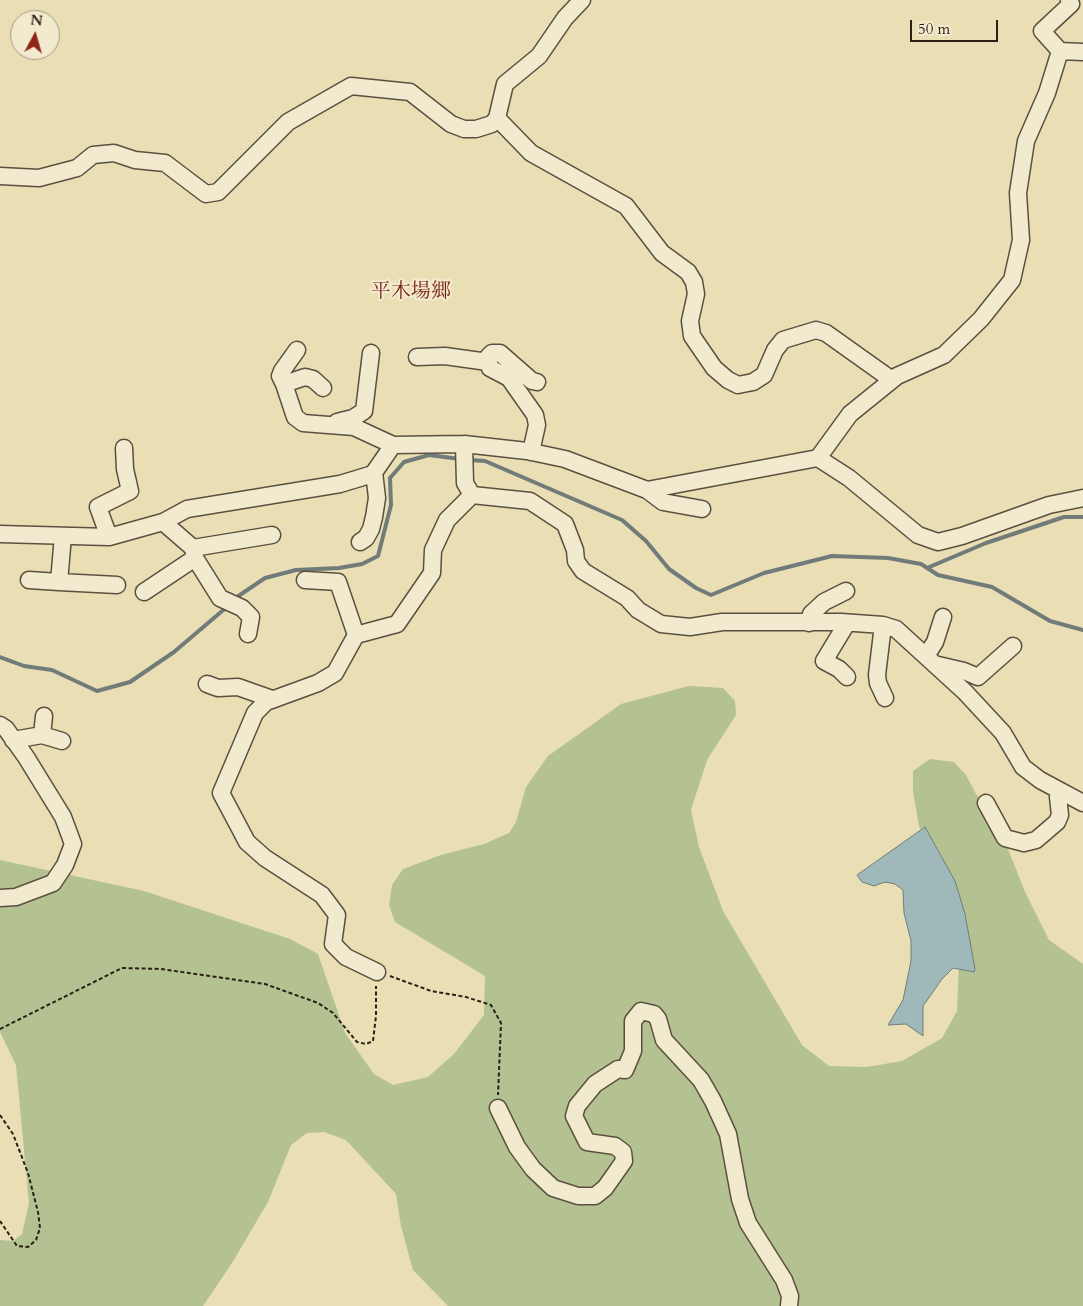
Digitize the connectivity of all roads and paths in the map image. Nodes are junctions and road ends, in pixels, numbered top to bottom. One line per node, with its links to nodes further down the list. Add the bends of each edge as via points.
1 (582, 0): 5 (street, via 565,18 539,56 505,84)
2 (1069, 0): 3 (street, via 1071,4 1042,31)
3 (1060, 50): 4 (street); 11 (street, via 1047,93 1026,142 1018,193 1021,240 1012,280 981,319 944,355)
4 (1083, 52)
5 (496, 118): 6 (street, via 492,124 464,130 451,124 410,92 351,86 288,122 218,192 206,194 165,163 135,160 114,153 93,156 77,168 39,178); 11 (street, via 531,154 626,206 662,253 688,272 696,294 690,321 692,336 714,368 728,380 738,385 753,382 764,375 783,340 816,330)
6 (0, 176)
7 (297, 350): 13 (street, via 280,376)
8 (371, 353): 15 (street, via 364,411)
9 (417, 357): 10 (street, via 445,356)
10 (488, 362): 12 (street, via 492,353 500,353); 18 (street, via 490,368 509,378 535,416 537,425)
11 (892, 380): 20 (street, via 850,414)
12 (537, 382)
13 (284, 384): 14 (street, via 305,377); 15 (street, via 294,416 303,423)
14 (323, 388)
15 (331, 426): 16 (street, via 354,427)
16 (393, 445): 19 (street); 21 (street)
17 (124, 448): 30 (street, via 130,491 98,507)
18 (531, 452): 19 (street); 22 (street, via 565,460)
19 (463, 454): 23 (street, via 465,484)
20 (818, 458): 22 (street); 24 (street, via 849,478 918,535 938,542 1049,505)
21 (374, 472): 26 (street, via 340,484 187,509); 31 (street, via 377,498 373,523 366,538)
22 (647, 490): 25 (street, via 663,502)
23 (472, 495): 40 (street, via 530,501 565,524 576,561 583,571 660,624 690,627 722,622); 44 (street, via 447,520 433,550 432,573 397,624)
24 (1083, 498)
25 (702, 509)
26 (163, 522): 30 (street); 32 (street)
27 (0, 534): 29 (street)
28 (272, 535): 32 (street)
29 (63, 536): 30 (street); 35 (street)
30 (109, 536)
31 (360, 542)
32 (194, 553): 38 (street); 43 (street, via 220,598 251,618)
33 (30, 580): 35 (street)
34 (305, 580): 44 (street, via 338,582)
35 (59, 582): 36 (street)
36 (117, 585)
37 (846, 591): 40 (street, via 824,602 811,614)
38 (144, 592)
39 (943, 617): 46 (street)
40 (810, 623): 41 (street)
41 (847, 623): 42 (street); 47 (street, via 824,661)
42 (883, 625): 46 (street, via 896,629); 49 (street, via 877,675)
43 (248, 634)
44 (356, 635): 50 (street, via 335,674)
45 (1013, 646): 46 (street, via 978,677)
46 (929, 660): 56 (street, via 965,692 1003,733 1023,767)
47 (847, 676)
48 (207, 684): 50 (street, via 218,688 238,687)
49 (885, 698)
50 (272, 699): 60 (street, via 255,713 222,793 247,842 265,858 322,895 337,915 333,944 346,957)
51 (44, 716): 53 (street)
52 (0, 725): 54 (street)
53 (42, 736): 54 (street); 55 (street)
54 (13, 740): 59 (street, via 63,817 73,844 66,865 53,883 16,897)
55 (62, 741)
56 (1064, 793): 57 (street, via 1058,797 1060,815 1057,822 1036,840 1024,843 1005,838); 58 (street)
57 (986, 802)
58 (1083, 803)
59 (0, 898)
60 (377, 972): 61 (path, via 373,1041 366,1044 357,1042 333,1013 318,1003 265,984 160,969 122,968); 62 (path, via 431,991 491,1005 501,1023)
61 (0, 1030)
62 (498, 1108): 65 (street, via 517,1147 553,1188 578,1196 595,1196 605,1188 624,1161 623,1152 615,1146 586,1142 574,1116 577,1106 595,1084 618,1069 625,1070 633,1051 633,1021 641,1012 654,1014 664,1040 701,1080 713,1101 728,1134 740,1199 748,1223 784,1280 790,1296)
63 (0, 1115): 64 (path, via 13,1134 28,1173 40,1228 36,1240 28,1247 17,1246)
64 (0, 1221)
65 (789, 1306)

